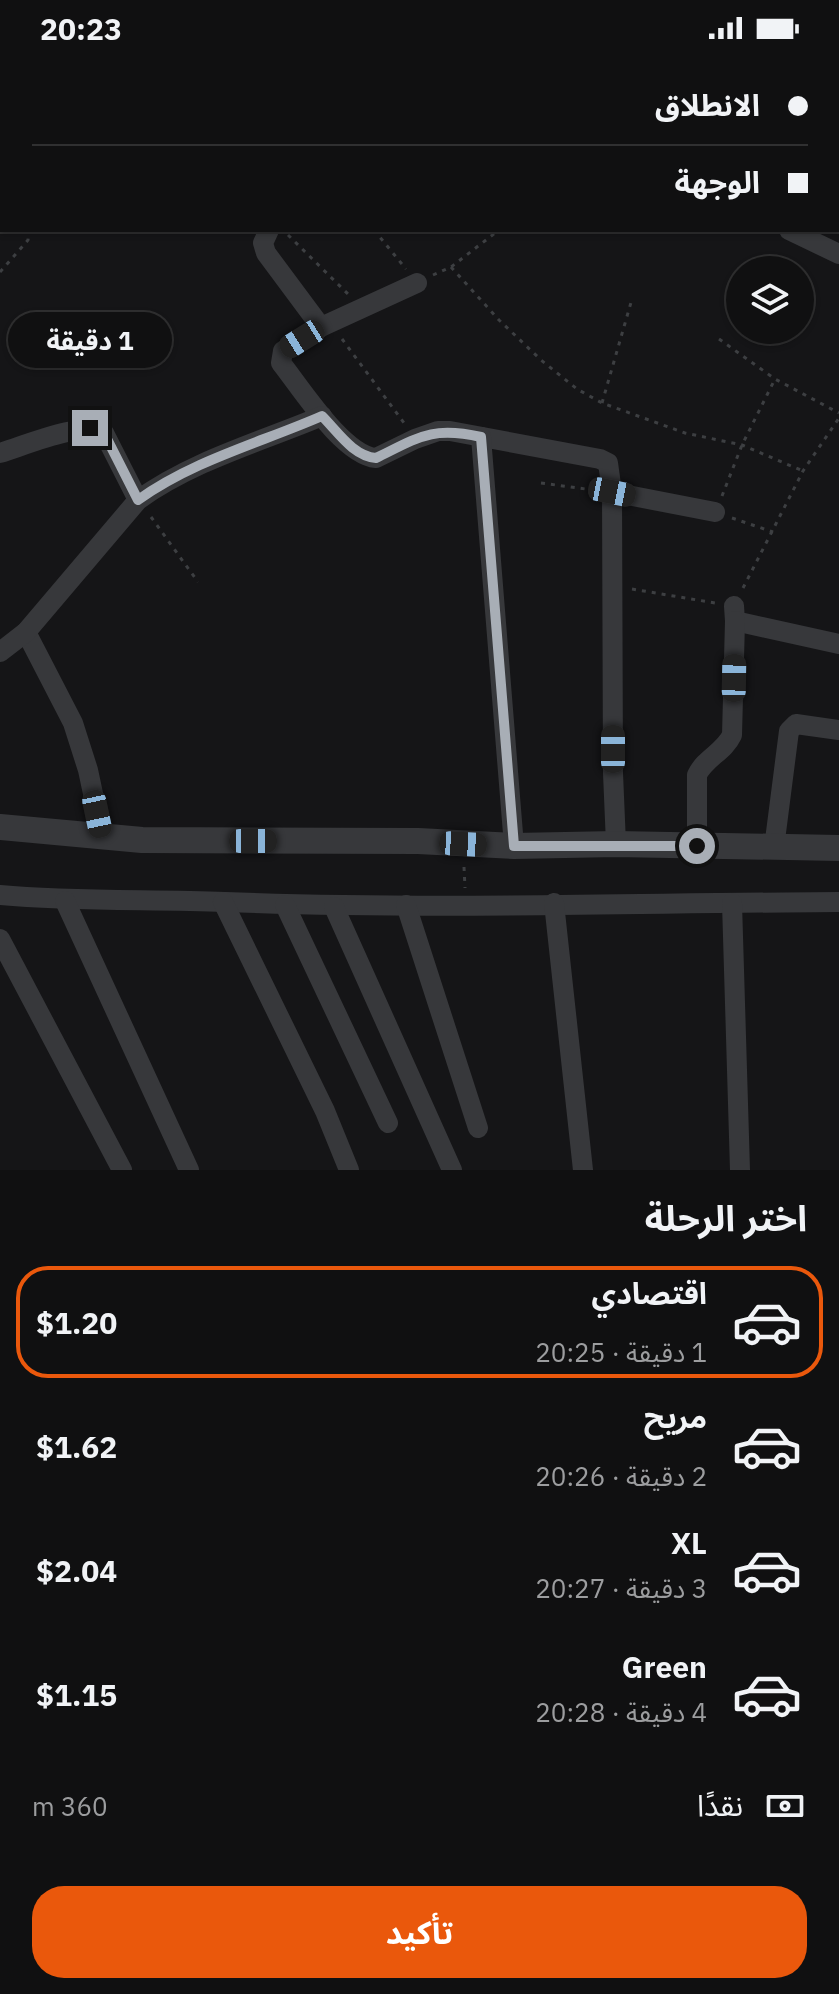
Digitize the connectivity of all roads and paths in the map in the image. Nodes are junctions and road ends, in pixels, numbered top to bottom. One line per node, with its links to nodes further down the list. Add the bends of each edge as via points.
1 (29, 232): 8 (path, via 28,240)
2 (268, 232): 12 (street, via 266,253)
3 (284, 232): 11 (path)
4 (376, 232): 9 (path)
5 (496, 232): 15 (path, via 451,267 541,360)
6 (793, 232): 7 (street)
7 (839, 254)
8 (0, 272)
9 (417, 283): 11 (street)
10 (632, 299): 15 (path)
11 (363, 308): 12 (street)
12 (326, 325): 16 (street, via 283,351 280,359); 19 (path)
13 (719, 339): 14 (path)
14 (775, 379): 17 (path); 20 (path)
15 (602, 403): 20 (path, via 685,433)
16 (322, 416): 19 (street, via 368,457); 25 (street, via 215,457)
17 (839, 416): 22 (path)
18 (481, 437): 19 (street, via 438,431); 24 (street, via 605,460); 39 (street)
19 (415, 439)
20 (742, 445): 22 (path); 26 (path)
21 (0, 453): 25 (street, via 80,429 97,429 104,433)
22 (803, 471): 27 (path)
23 (541, 483): 24 (path)
24 (612, 492): 26 (street); 29 (street)
25 (138, 500): 28 (path); 31 (street)
26 (715, 512): 27 (path)
27 (773, 532): 30 (path)
28 (198, 582)
29 (612, 585): 30 (path); 38 (street)
30 (734, 614): 32 (street); 40 (street, via 732,735 697,775)
31 (26, 632): 33 (street); 36 (street, via 73,723)
32 (839, 644)
33 (0, 652)
34 (839, 730): 41 (street, via 796,724 789,731)
35 (0, 827): 36 (street)
36 (102, 836): 37 (street)
37 (463, 844): 39 (street); 49 (path)
38 (616, 844): 39 (street); 40 (street)
39 (514, 846)
40 (697, 846): 41 (street)
41 (774, 848): 42 (street)
42 (839, 848)
43 (0, 895): 44 (street)
44 (65, 901): 45 (street); 57 (street)
45 (223, 902): 50 (street); 58 (street)
46 (839, 902): 48 (street)
47 (554, 903): 48 (street); 49 (street); 60 (street)
48 (732, 903): 61 (street)
49 (465, 904): 51 (street)
50 (285, 905): 52 (street); 54 (street)
51 (406, 905): 52 (street); 55 (street)
52 (334, 907): 59 (street)
53 (0, 939): 56 (street)
54 (388, 1123)
55 (478, 1128)
56 (122, 1170)
57 (189, 1170)
58 (349, 1170)
59 (452, 1170)
60 (583, 1170)
61 (740, 1170)

